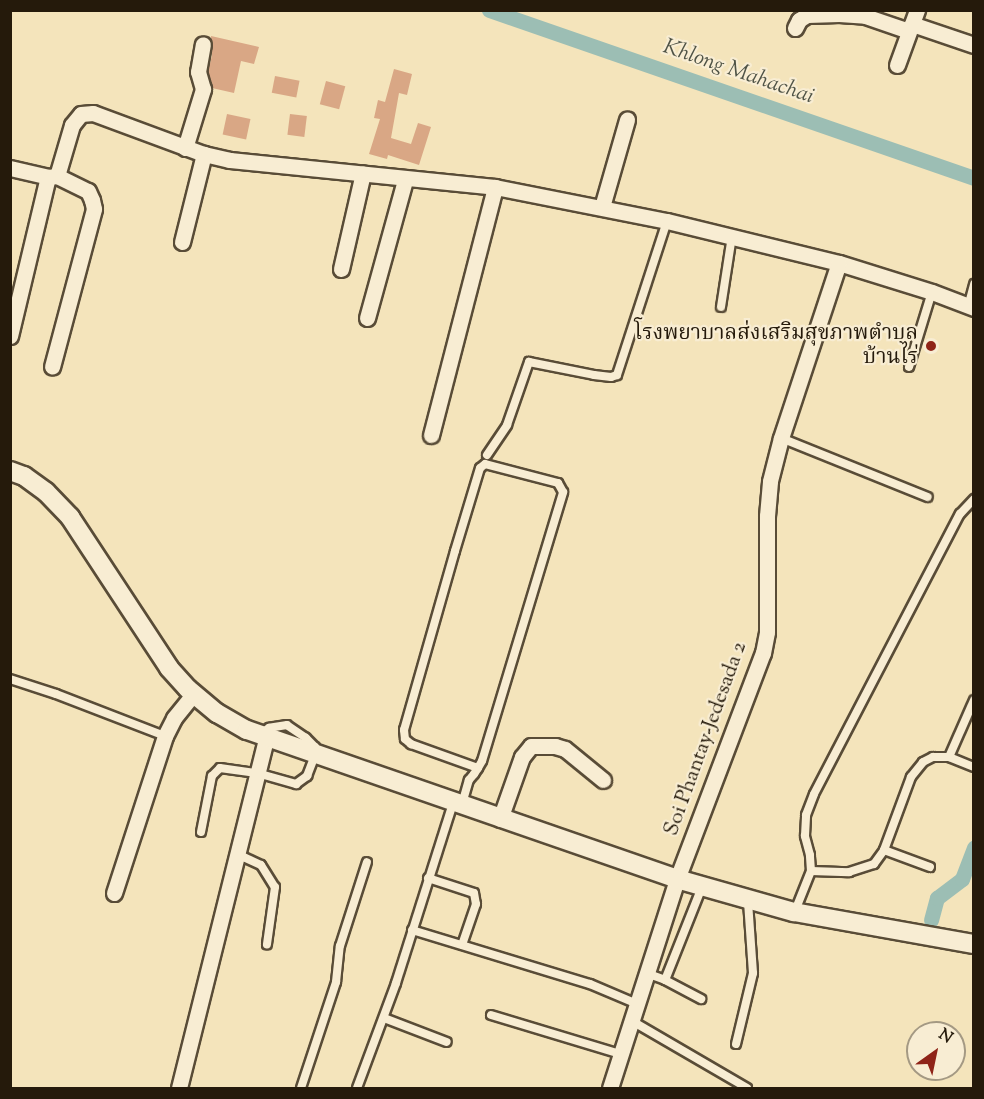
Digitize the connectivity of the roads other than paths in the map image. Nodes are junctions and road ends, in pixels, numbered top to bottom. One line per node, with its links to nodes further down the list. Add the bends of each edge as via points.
1 (912, 22): 2 (street, via 839,14 807,15); 4 (street); 5 (street)
2 (795, 28)
3 (203, 44): 7 (street, via 198,72 202,89)
4 (974, 45)
5 (897, 65)
6 (627, 120): 14 (street)
7 (185, 148): 8 (street); 11 (street, via 93,113 81,114 72,125)
8 (204, 154): 10 (street); 17 (street)
9 (10, 168): 11 (street)
10 (363, 173): 12 (street); 19 (street)
11 (53, 176): 25 (street); 26 (street, via 88,191 94,209)
12 (405, 180): 13 (street); 24 (street)
13 (495, 187): 14 (street); 28 (street)
14 (602, 207): 15 (street)
15 (667, 221): 16 (street); 30 (lane, via 617,375 594,375 529,362 507,425)
16 (732, 236): 18 (street); 22 (lane)
17 (182, 242)
18 (839, 263): 21 (street); 29 (street, Soi Phantay-Jedesada 2)
19 (341, 269)
20 (974, 284): 23 (lane)
21 (932, 292): 23 (street); 27 (lane)
22 (721, 307)
23 (971, 307)
24 (367, 318)
25 (10, 336)
26 (52, 367)
27 (909, 367)
28 (431, 435)
29 (781, 438): 32 (lane); 54 (street, Soi Phantay-Jedesada 2, via 768,498 767,632 763,653)
30 (487, 455)
31 (10, 471): 35 (street, via 46,492 70,517 169,668)
32 (928, 497)
33 (974, 499): 52 (lane, via 960,514 814,794 806,815 805,836)
34 (10, 679): 37 (lane)
35 (194, 693): 37 (street); 38 (street, via 217,713)
36 (974, 700): 40 (lane)
37 (165, 736): 56 (street)
38 (262, 737): 39 (street); 43 (street)
39 (315, 755): 43 (lane, via 307,776 297,784); 45 (street)
40 (949, 757): 41 (lane); 48 (lane, via 933,757 917,767)
41 (974, 766)
42 (478, 768): 42 (lane, via 563,492 558,483 485,464 480,468 404,730 405,739 411,744); 45 (lane)
43 (257, 773): 47 (lane, via 228,767 215,771); 49 (street)
44 (603, 780): 46 (street, via 565,749 531,746 522,757)
45 (457, 804): 46 (street); 53 (lane)
46 (500, 819): 54 (street)
47 (201, 832)
48 (884, 850): 51 (lane); 52 (lane, via 874,864 863,869)
49 (237, 854): 60 (lane, via 261,865 275,887); 73 (street)
50 (367, 862): 74 (lane, via 340,946 336,982)
51 (930, 867)
52 (811, 871): 58 (lane)
53 (428, 878): 59 (lane); 62 (lane, via 474,893 476,904)
54 (677, 879): 55 (street); 63 (street, Soi Phantay-Jedesada 2)
55 (702, 886): 57 (street); 64 (lane)
56 (114, 893)
57 (748, 900): 58 (street); 71 (lane, via 753,974)
58 (794, 912): 61 (street)
59 (411, 930): 62 (lane); 68 (lane)
60 (267, 944)
61 (974, 944)
62 (462, 945): 66 (lane, via 590,984)
63 (645, 973): 64 (lane); 66 (street, Soi Phantay-Jedesada 2)
64 (665, 980): 65 (lane)
65 (701, 999)
66 (635, 1003): 69 (street, Soi Phantay-Jedesada 2)
67 (491, 1015): 72 (lane)
68 (384, 1018): 70 (lane); 75 (lane)
69 (630, 1020): 72 (street, Soi Phantay-Jedesada 2); 77 (lane)
70 (447, 1042)
71 (736, 1044)
72 (620, 1054): 76 (street, Soi Phantay-Jedesada 2)
73 (179, 1089)
74 (301, 1089)
75 (357, 1089)
76 (610, 1089)
77 (747, 1089)

